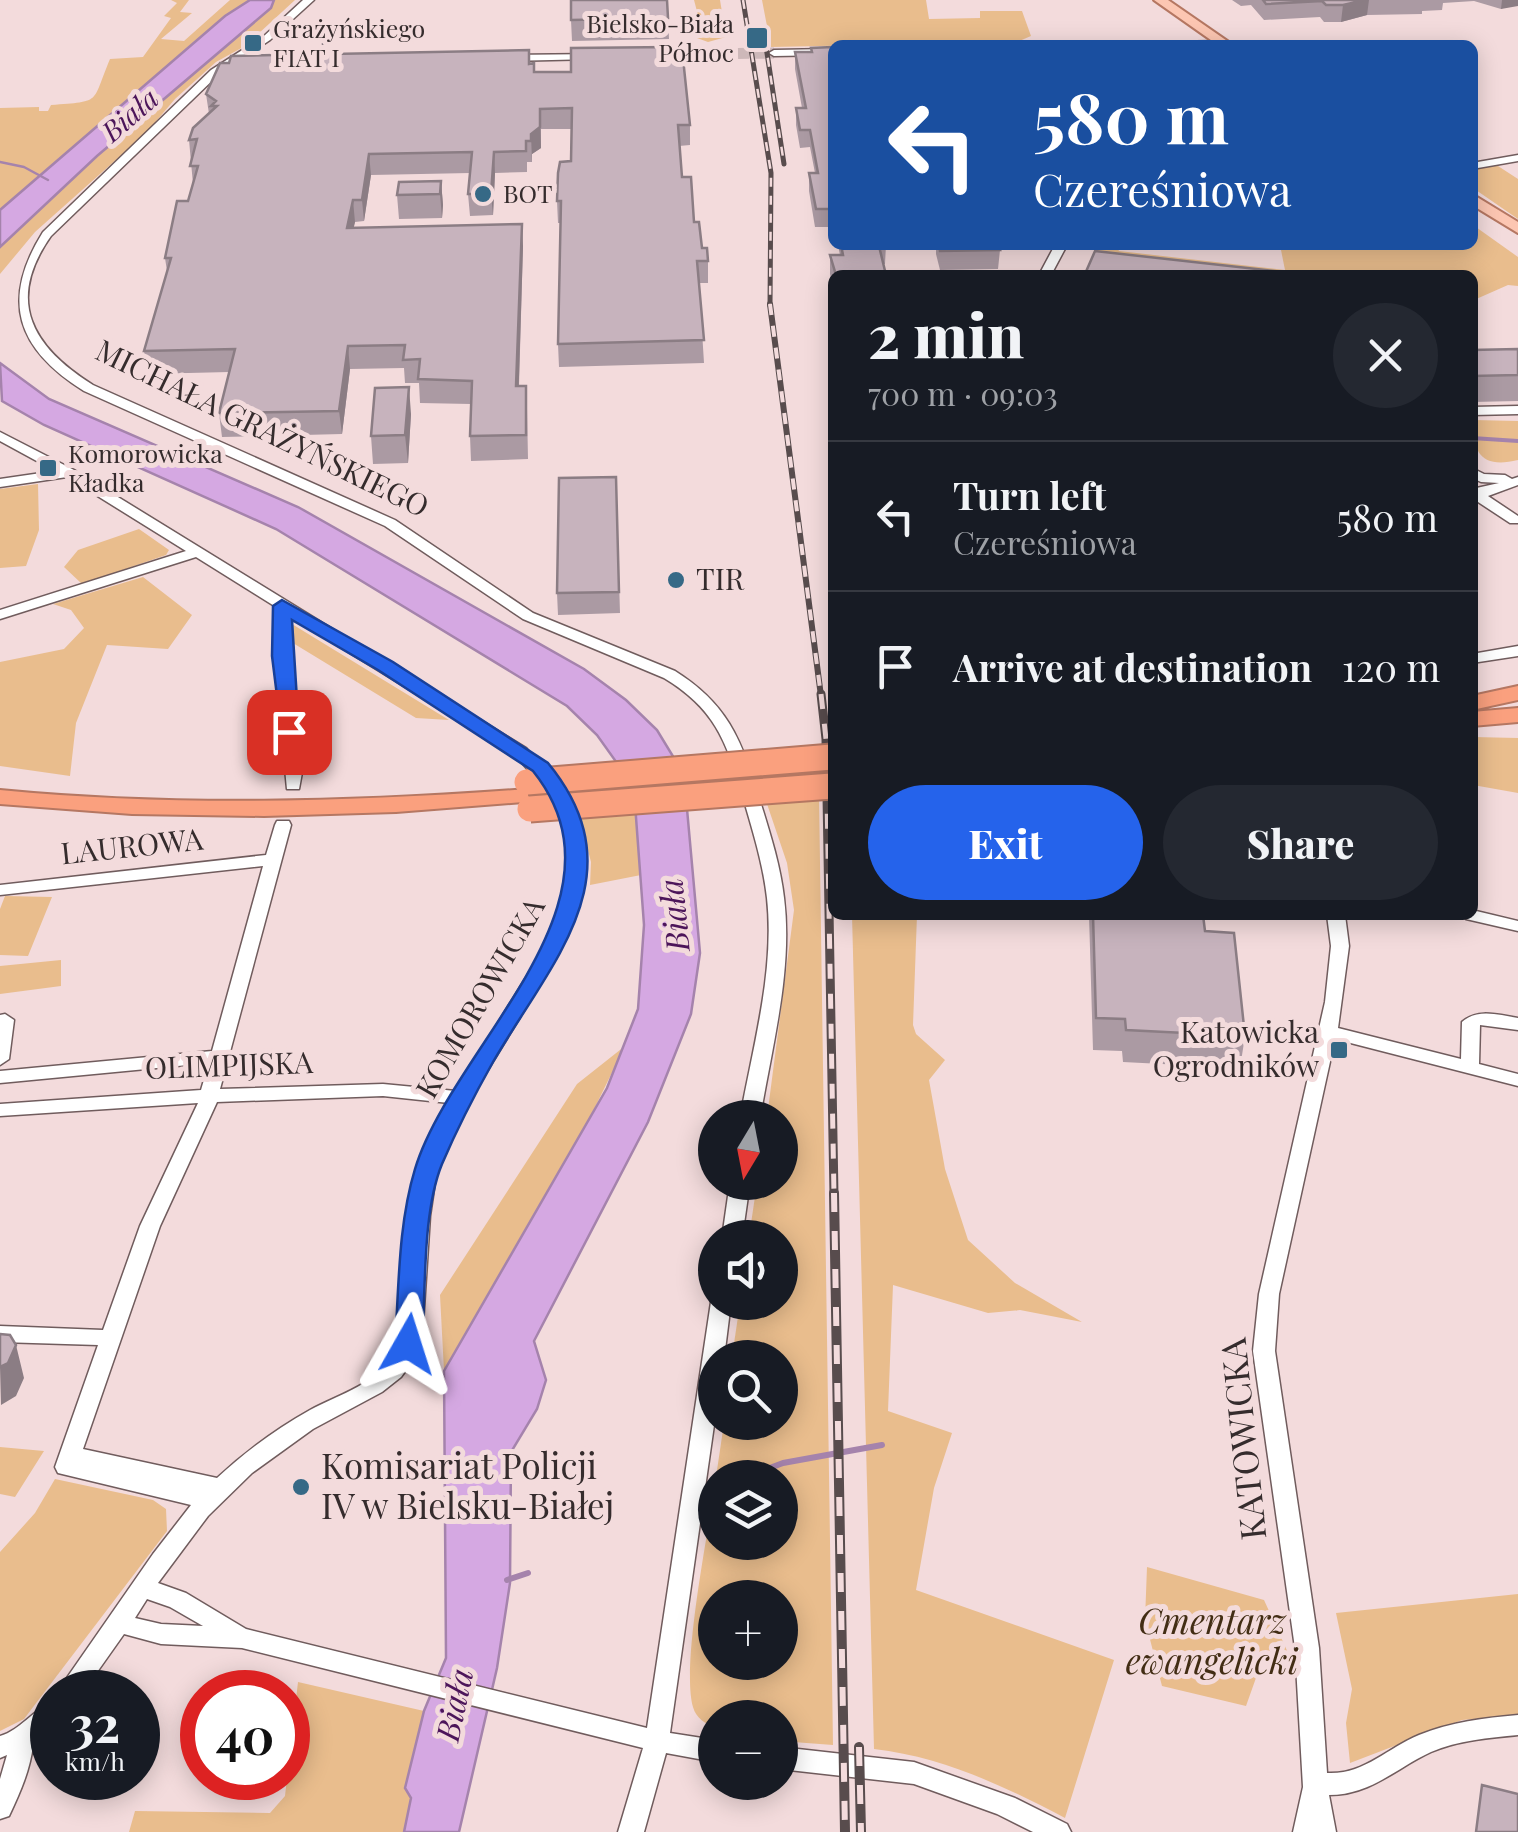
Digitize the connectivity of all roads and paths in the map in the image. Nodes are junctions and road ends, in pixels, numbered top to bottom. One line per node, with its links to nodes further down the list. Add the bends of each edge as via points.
1 (309, 0): 11 (street, MICHAŁA GRAŻYŃSKIEGO)
2 (1160, 0): 4 (main road)
3 (1177, 0): 7 (main road)
4 (1204, 29): 5 (main road); 6 (main road)
5 (1196, 40)
6 (1223, 40)
7 (1225, 40)
8 (828, 52): 9 (street)
9 (774, 53)
10 (706, 54): 13 (street)
11 (239, 56): 15 (street); 67 (street, MICHAŁA GRAŻYŃSKIEGO, via 180,104 38,245 21,283 26,324 39,348 93,388 390,522 532,618 658,670 714,708 738,755 776,912)
12 (610, 56): 14 (street)
13 (629, 56)
14 (490, 58)
15 (263, 60)
16 (1518, 158): 17 (street)
17 (1478, 165)
18 (1478, 202): 20 (main road)
19 (1478, 216): 21 (main road)
20 (1518, 229)
21 (1518, 243)
22 (1478, 410): 23 (street)
23 (1518, 410)
24 (0, 436): 25 (street, KOMOROWICKA)
25 (69, 474): 28 (street); 31 (street, KOMOROWICKA)
26 (1518, 479): 27 (street)
27 (1482, 481): 30 (street)
28 (1, 484)
29 (1478, 496): 30 (street)
30 (1517, 522)
31 (194, 553): 32 (street, KOMOROWICKA); 33 (street)
32 (282, 606): 47 (street); 66 (street, KOMOROWICKA, via 520,751 556,786 568,814 577,866 571,909 547,960)
33 (0, 615)
34 (1518, 651): 35 (street)
35 (1478, 658)
36 (1518, 693): 38 (highway)
37 (1518, 701): 39 (highway)
38 (1478, 703)
39 (1478, 704)
40 (1518, 716): 41 (highway)
41 (1478, 721)
42 (1478, 723): 43 (highway)
43 (1518, 726)
44 (828, 758): 49 (highway, bridge)
45 (828, 771): 49 (highway)
46 (0, 780): 49 (highway, via 134,794)
47 (294, 786)
48 (828, 786): 49 (highway, bridge)
49 (528, 796): 50 (highway, via 378,818 120,809)
50 (0, 797)
51 (282, 825): 52 (street)
52 (271, 860): 53 (street, LAUROWA); 60 (street)
53 (0, 890)
54 (1478, 916): 56 (street)
55 (1337, 920): 59 (street, KATOWICKA, via 1338,978)
56 (1518, 926)
57 (5, 1020): 61 (street)
58 (1518, 1024): 62 (street, via 1471,1022)
59 (1328, 1031): 62 (street); 82 (street, KATOWICKA, via 1271,1284 1264,1346 1307,1648)
60 (218, 1056): 63 (street); 65 (street)
61 (0, 1059)
62 (1470, 1067): 64 (street)
63 (0, 1078)
64 (1518, 1080)
65 (209, 1096): 66 (street, OLIMPIJSKA, via 404,1090); 68 (street, OLIMPIJSKA); 71 (street, via 150,1226)
66 (460, 1098): 72 (street, KOMOROWICKA, via 422,1190 412,1326 400,1363 368,1390 284,1436)
67 (753, 1100)
68 (0, 1110)
69 (719, 1320): 78 (street)
70 (0, 1334): 71 (street)
71 (110, 1338): 72 (street, via 68,1461)
72 (215, 1494): 73 (street, KOMOROWICKA)
73 (144, 1588): 74 (street, KOMOROWICKA); 75 (street)
74 (121, 1624): 75 (street, via 162,1634); 76 (street, KOMOROWICKA)
75 (242, 1638): 78 (street)
76 (86, 1670)
77 (1518, 1726): 82 (street, via 1442,1737 1358,1783)
78 (656, 1740): 80 (street); 84 (street)
79 (10, 1743): 83 (street, via 18,1766)
80 (698, 1749)
81 (798, 1760): 85 (street, via 914,1773)
82 (1315, 1783): 86 (street, KATOWICKA); 87 (street, KATOWICKA)
83 (0, 1808)
84 (631, 1832)
85 (1058, 1832)
86 (1306, 1832)
87 (1323, 1832)

